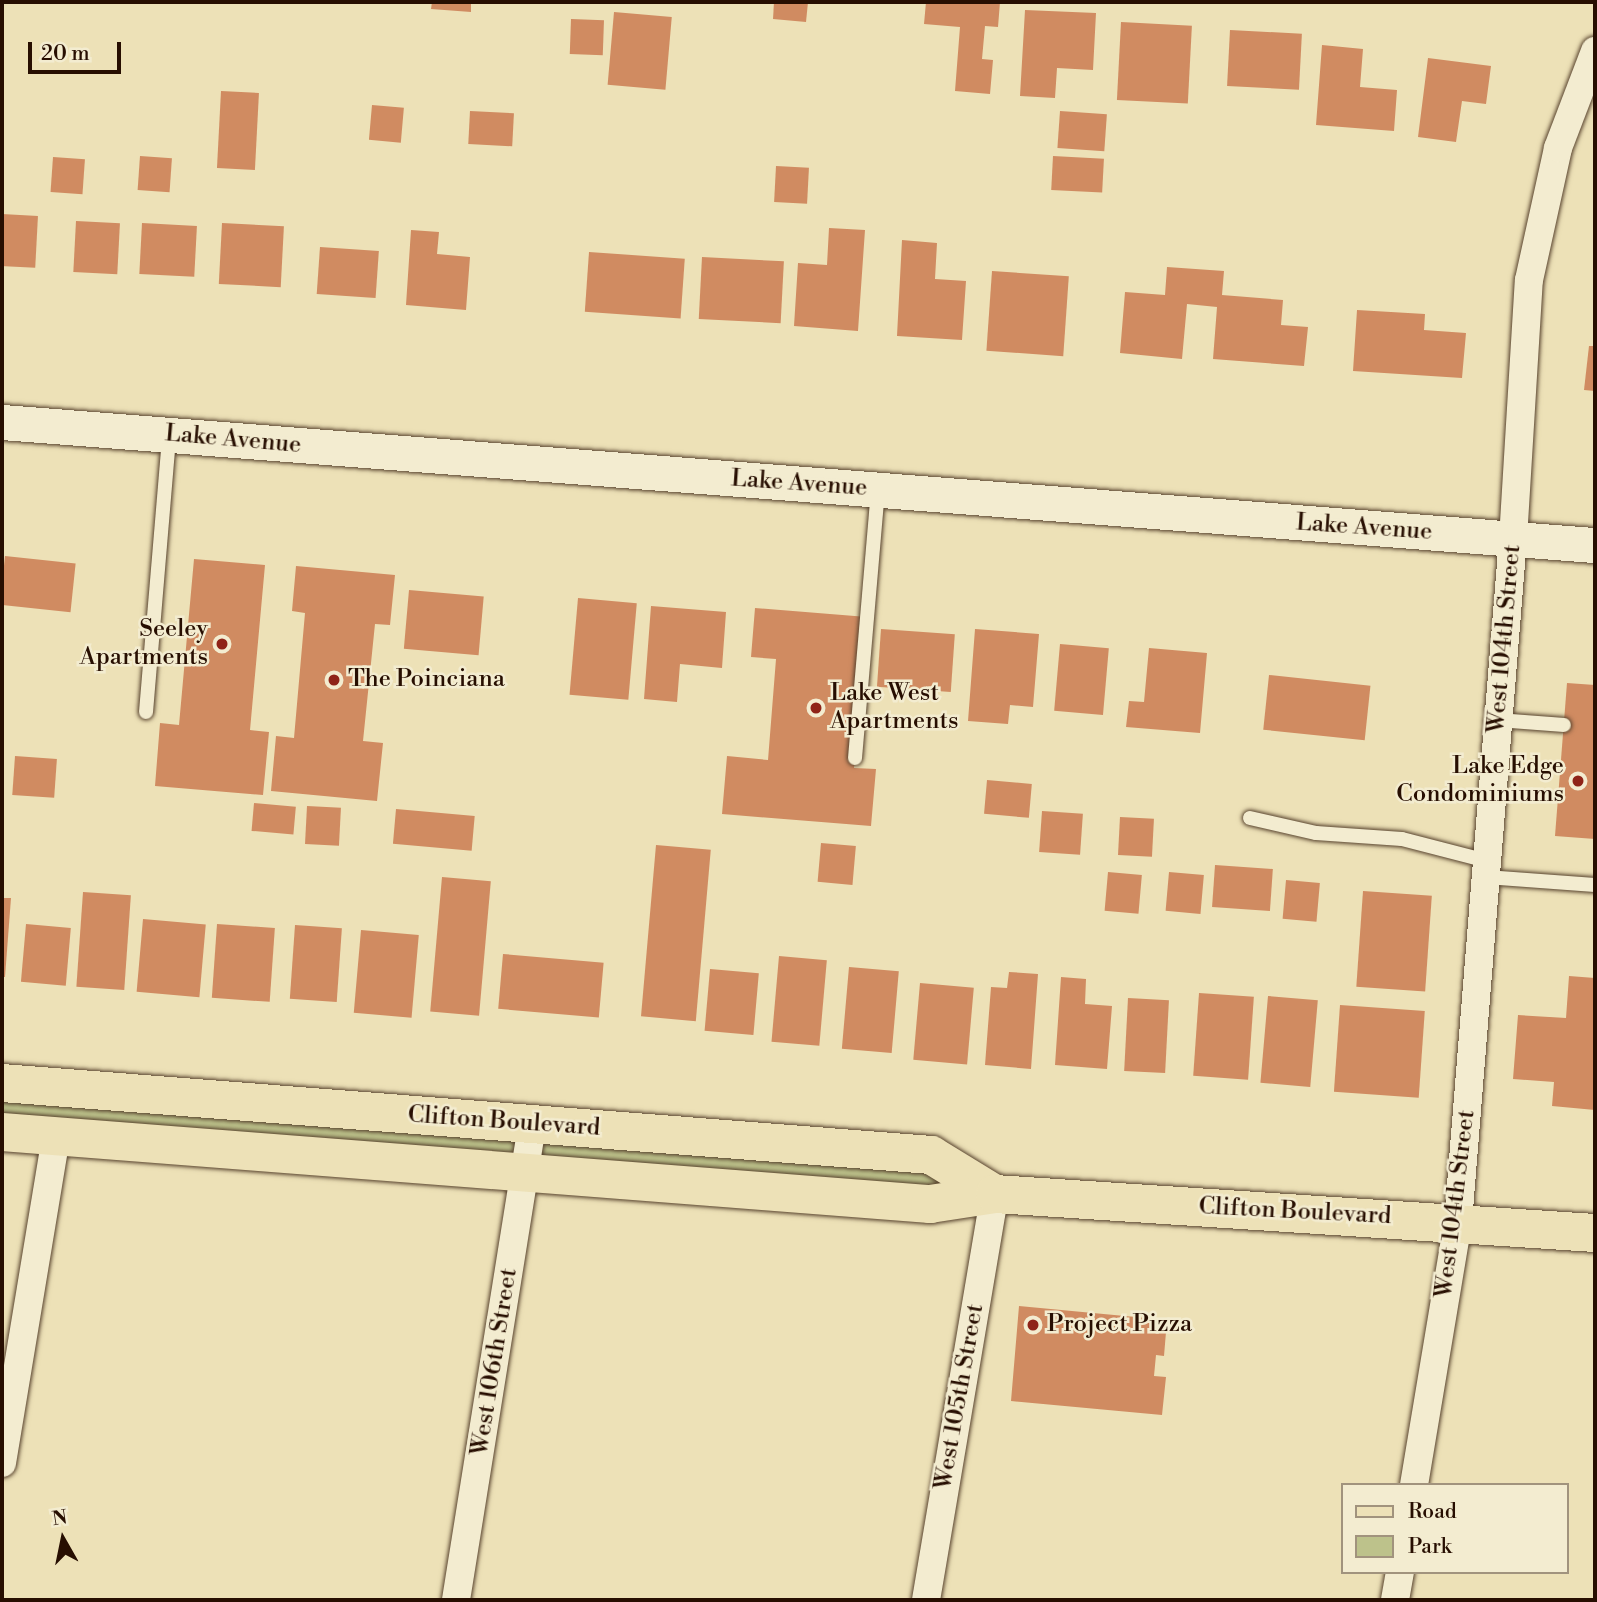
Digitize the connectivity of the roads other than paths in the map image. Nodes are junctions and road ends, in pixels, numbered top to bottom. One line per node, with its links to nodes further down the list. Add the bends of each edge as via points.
1 (1595, 51): 5 (street, West 104th Street, via 1558,148 1529,280)
2 (2, 422): 3 (street, Lake Avenue)
3 (169, 435): 4 (street, Lake Avenue); 7 (lane)
4 (878, 490): 5 (street, Lake Avenue); 10 (lane)
5 (1513, 539): 6 (street, Lake Avenue); 8 (street, West 104th Street)
6 (1595, 545)
7 (146, 712)
8 (1498, 720): 9 (lane); 12 (street, West 104th Street)
9 (1564, 725)
10 (855, 758)
11 (1250, 818): 12 (lane, via 1316,833 1402,839)
12 (1486, 869): 13 (lane); 20 (street, West 104th Street)
13 (1595, 885)
14 (2, 1083): 15 (main road, Clifton Boulevard)
15 (532, 1124): 18 (street, West 106th Street); 19 (main road, Clifton Boulevard, via 931,1155)
16 (2, 1132): 17 (main road, Clifton Boulevard)
17 (56, 1136): 18 (main road, Clifton Boulevard); 22 (street)
18 (526, 1173): 19 (main road, Clifton Boulevard, via 930,1204); 25 (street, West 106th Street)
19 (995, 1195): 20 (main road, Clifton Boulevard); 26 (street, West 105th Street)
20 (1458, 1222): 21 (main road, Clifton Boulevard); 23 (street, West 104th Street)
21 (1595, 1233)
22 (2, 1463)
23 (1414, 1483)
24 (1400, 1574): 27 (street)
25 (456, 1600)
26 (926, 1600)
27 (1395, 1600)

